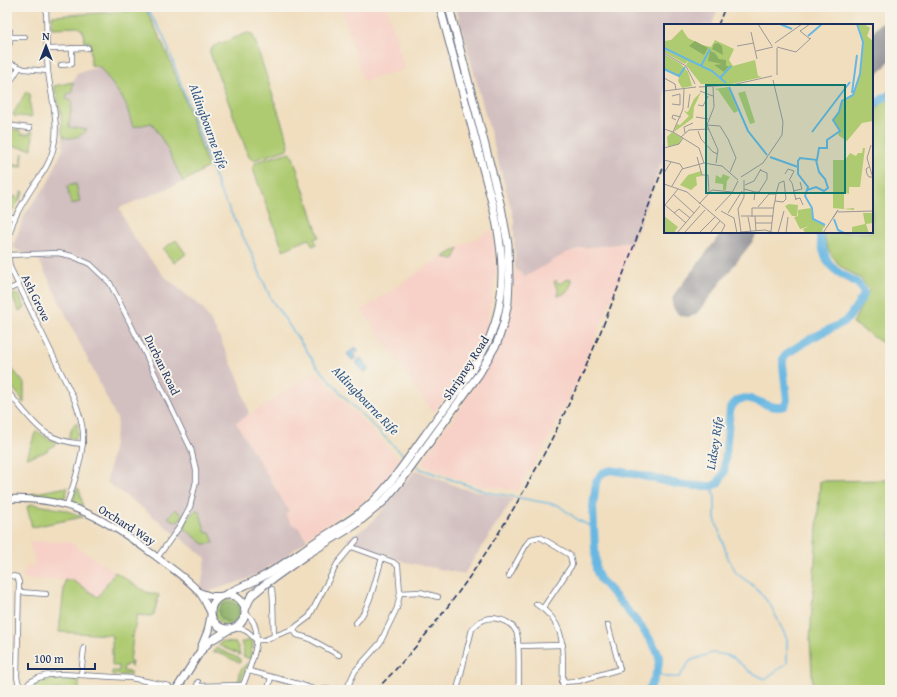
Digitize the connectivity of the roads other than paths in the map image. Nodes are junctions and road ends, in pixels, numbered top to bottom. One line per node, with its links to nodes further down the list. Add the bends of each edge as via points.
1 (46, 7): 8 (street, Ash Grove)
2 (440, 7): 36 (main road, Shripney Road, via 501,247 502,283 491,336 476,363 380,495 359,514 259,579)
3 (448, 7): 40 (main road, Shripney Road, via 505,226 509,256 508,302 497,343 410,469 383,502 355,525 264,585 251,596)
4 (25, 37): 5 (street, via 10,34)
5 (7, 48)
6 (72, 48): 7 (street); 8 (street); 10 (street, via 72,64)
7 (88, 48)
8 (48, 49): 12 (street, Ash Grove)
9 (7, 62): 11 (street)
10 (62, 64)
11 (18, 68): 12 (street); 13 (street)
12 (48, 71): 17 (street, Ash Grove, via 56,118 55,142 49,163)
13 (7, 87)
14 (7, 122): 15 (street, via 13,126)
15 (30, 128)
16 (7, 216): 17 (street)
17 (15, 218): 18 (street, Ash Grove, via 8,237)
18 (8, 255): 19 (street, Ash Grove, via 10,267); 27 (street, Durban Road, via 58,253 80,259 95,268 110,283 124,310 195,460 196,481 190,507)
19 (19, 285): 20 (street); 22 (street, Ash Grove, via 74,398 80,415)
20 (7, 290)
21 (7, 391): 22 (street, via 45,433)
22 (83, 444): 24 (street, Ash Grove)
23 (7, 499): 24 (street, Orchard Way)
24 (67, 504): 27 (street, Orchard Way, via 113,526)
25 (357, 540): 26 (street)
26 (352, 547): 28 (street); 45 (street, via 337,564 309,617)
27 (157, 558): 33 (street, Orchard Way)
28 (382, 558): 34 (street, via 398,566); 42 (street, via 367,604)
29 (7, 576): 32 (street, via 15,575 19,578)
30 (509, 576): 39 (street, via 531,538 540,537 570,555 572,565)
31 (272, 589): 46 (street)
32 (19, 592): 35 (street); 61 (street, via 17,676)
33 (199, 592): 36 (street, via 210,596); 41 (street)
34 (400, 593): 37 (street, via 420,592); 67 (street, via 397,608 380,643 355,671)
35 (46, 594)
36 (224, 596): 40 (main road, via 235,596); 41 (main road, Shripney Road, via 215,601)
37 (438, 596)
38 (536, 604): 39 (street)
39 (543, 608): 48 (street, via 557,624)
40 (245, 611): 44 (main road, Shripney Road, via 241,623); 47 (street, via 256,630)
41 (211, 615): 44 (main road, via 220,628); 51 (main road, Shripney Road)
42 (356, 623)
43 (608, 625): 57 (street, via 620,669 578,681)
44 (231, 629): 47 (street, via 246,630); 51 (main road, Shripney Road, via 210,641)
45 (293, 629): 46 (street); 52 (street, via 296,635 308,638)
46 (274, 636): 47 (street)
47 (256, 640): 53 (street, via 255,654)
48 (563, 645): 49 (street); 57 (street)
49 (518, 646): 68 (street, via 517,634 503,620 489,618 475,625); 69 (street)
50 (84, 648): 54 (street)
51 (200, 652): 62 (main road, Shripney Road)
52 (339, 655)
53 (249, 671): 55 (street); 59 (street)
54 (81, 675): 58 (street, via 131,678); 61 (street, via 48,675 30,682)
55 (272, 678): 63 (street); 64 (street)
56 (198, 682): 60 (street, via 197,686)
57 (562, 682): 70 (street)
58 (169, 686)
59 (243, 687): 60 (street)
60 (232, 688)
61 (23, 690)
62 (176, 690)
63 (268, 690)
64 (316, 690)
65 (321, 690): 66 (street)
66 (331, 690)
67 (345, 690)
68 (457, 690)
69 (519, 690)
70 (563, 690)

